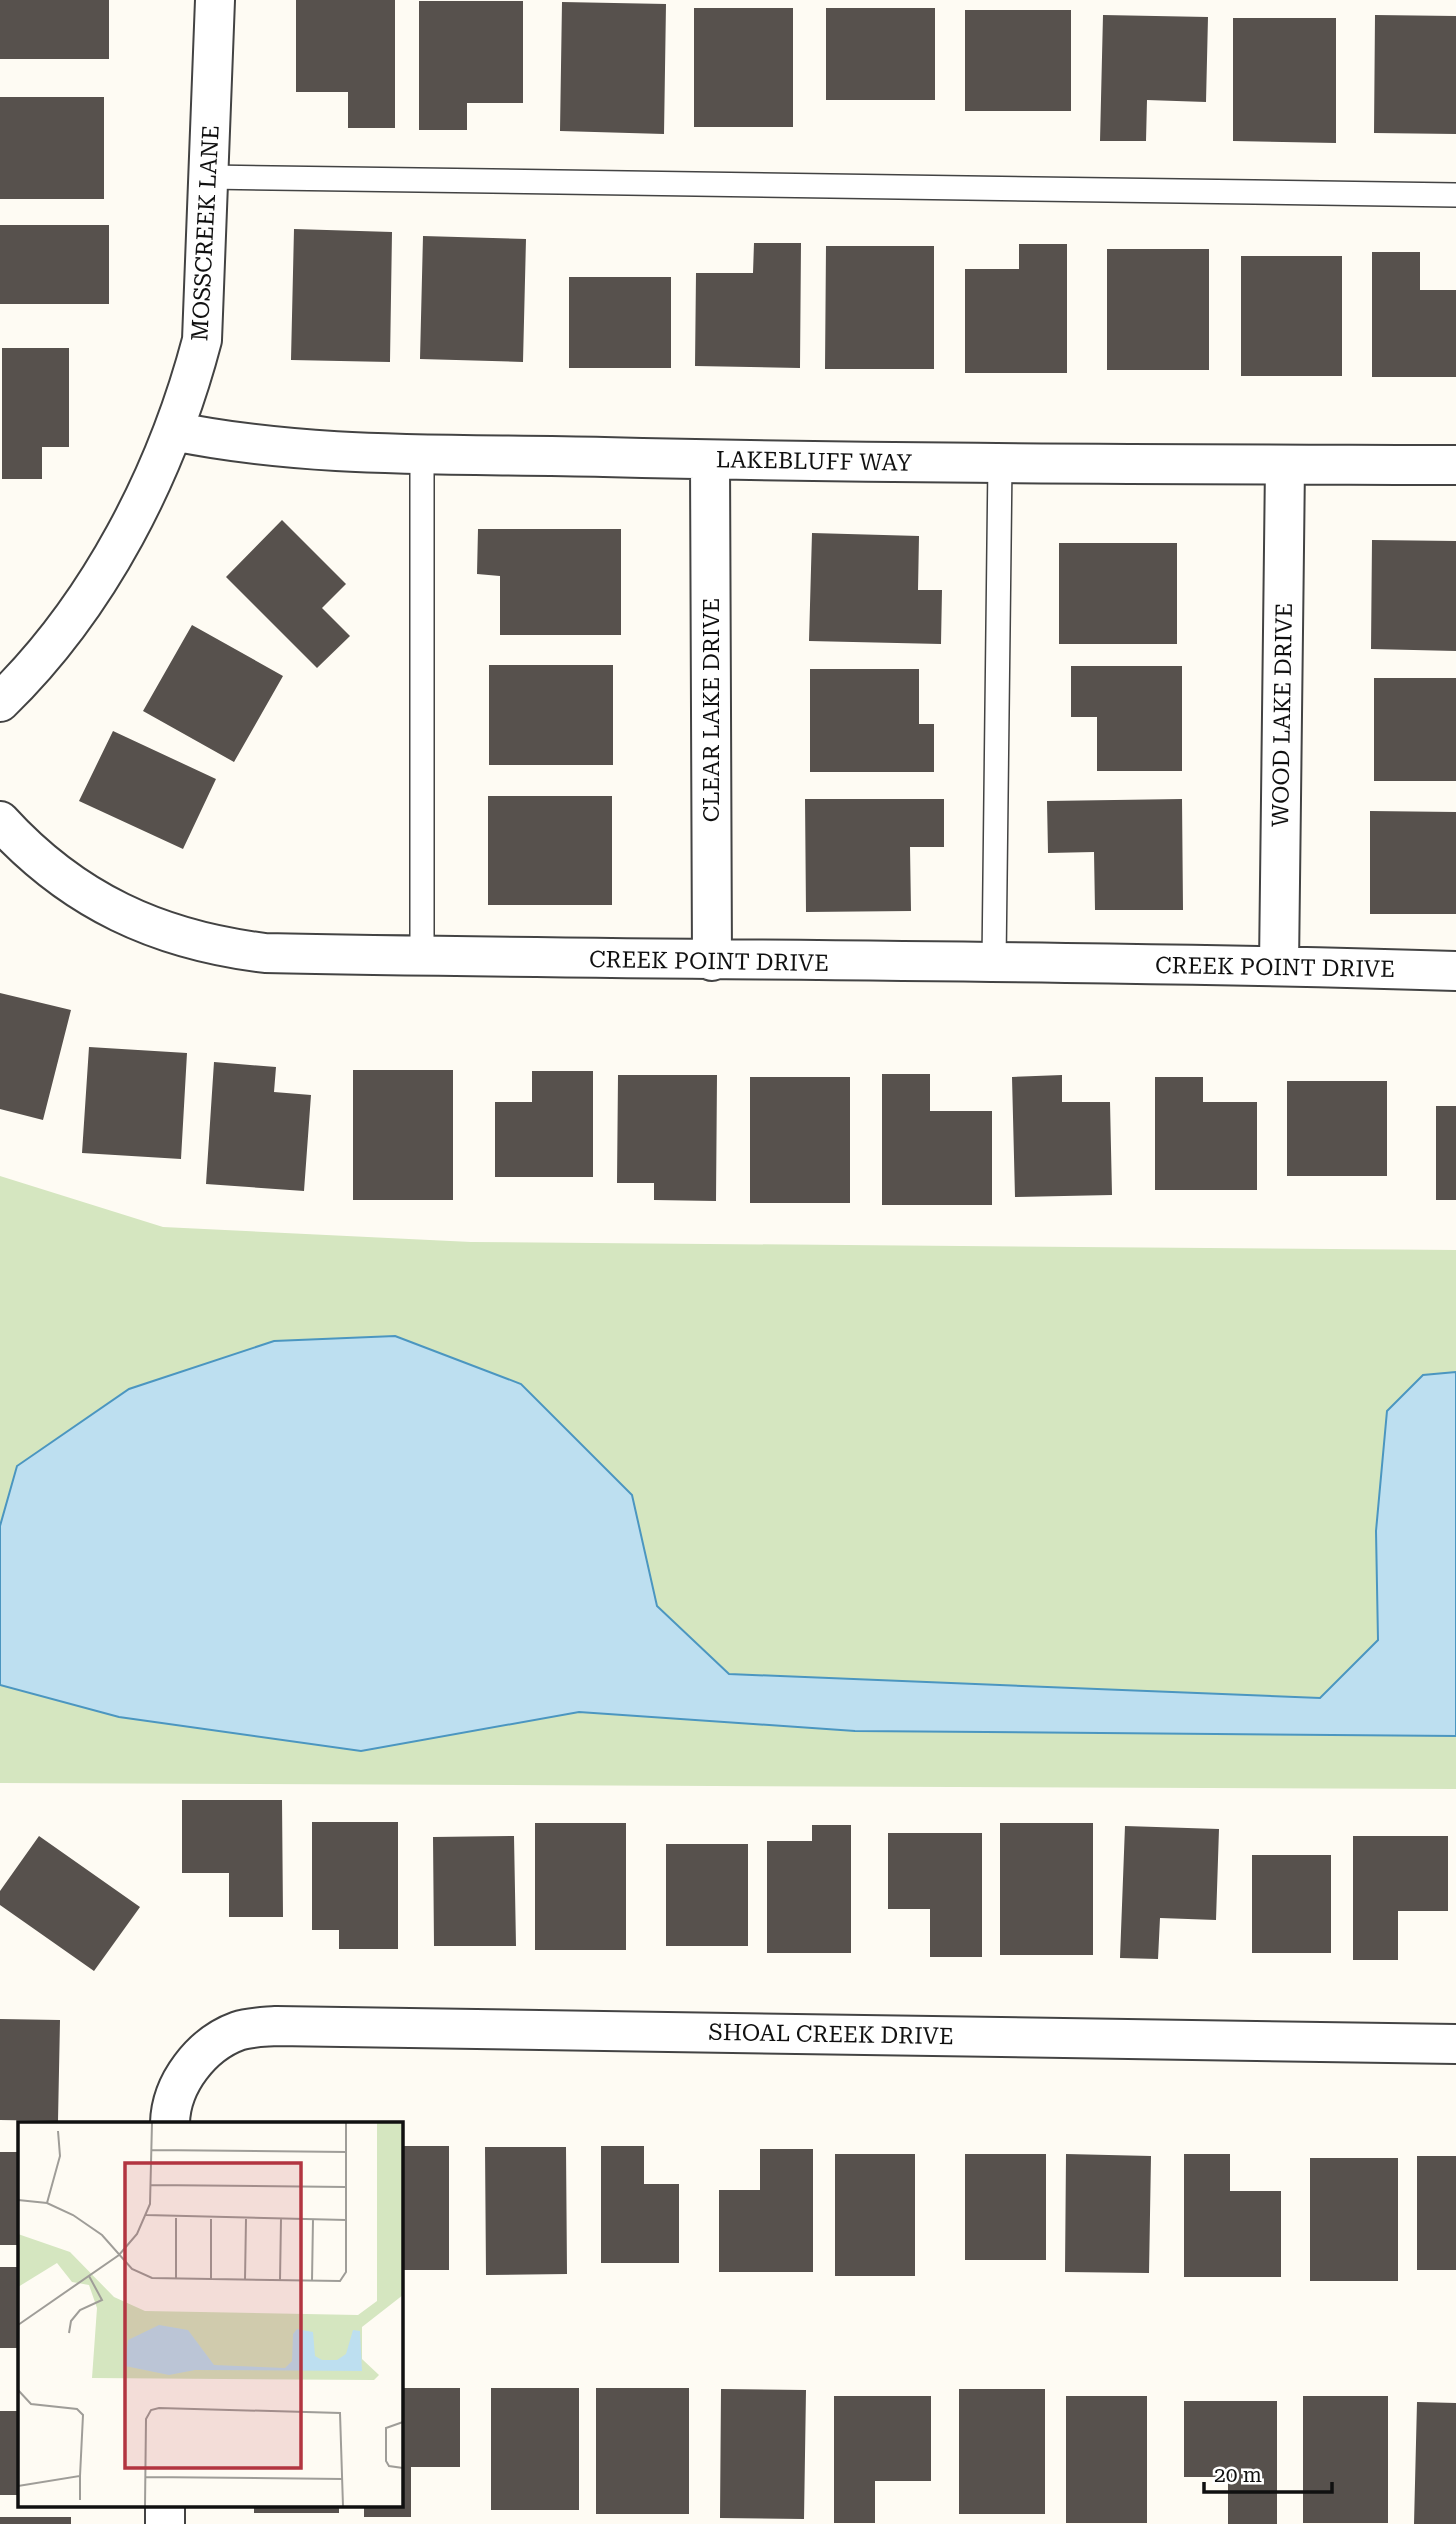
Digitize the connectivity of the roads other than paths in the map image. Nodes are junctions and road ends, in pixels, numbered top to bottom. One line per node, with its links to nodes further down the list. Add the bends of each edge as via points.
1 (215, 0): 2 (street, MOSSCREEK LANE)
2 (208, 177): 3 (lane); 4 (street, MOSSCREEK LANE, via 202,340)
3 (1456, 195)
4 (173, 430): 5 (street, LAKEBLUFF WAY, via 234,443); 10 (street, MOSSCREEK LANE, via 126,533 96,583 27,675)
5 (422, 452): 6 (street, LAKEBLUFF WAY); 12 (lane)
6 (710, 460): 7 (street, LAKEBLUFF WAY); 13 (street, CLEAR LAKE DRIVE)
7 (1000, 462): 8 (street, LAKEBLUFF WAY); 14 (lane)
8 (1285, 464): 9 (street, LAKEBLUFF WAY); 15 (street, WOOD LAKE DRIVE)
9 (1456, 465)
10 (0, 702)
11 (0, 821): 12 (street, CREEK POINT DRIVE, via 21,845 92,898 142,923 216,947 265,953)
12 (422, 956): 13 (street, CREEK POINT DRIVE)
13 (712, 961): 14 (street, CREEK POINT DRIVE)
14 (994, 963): 15 (street, CREEK POINT DRIVE)
15 (1279, 965): 16 (street, CREEK POINT DRIVE)
16 (1456, 971)
17 (1456, 2044): 18 (street, SHOAL CREEK DRIVE, via 276,2025 240,2030 209,2045 182,2079)
18 (170, 2122)
19 (166, 2506): 20 (street)
20 (165, 2524)

